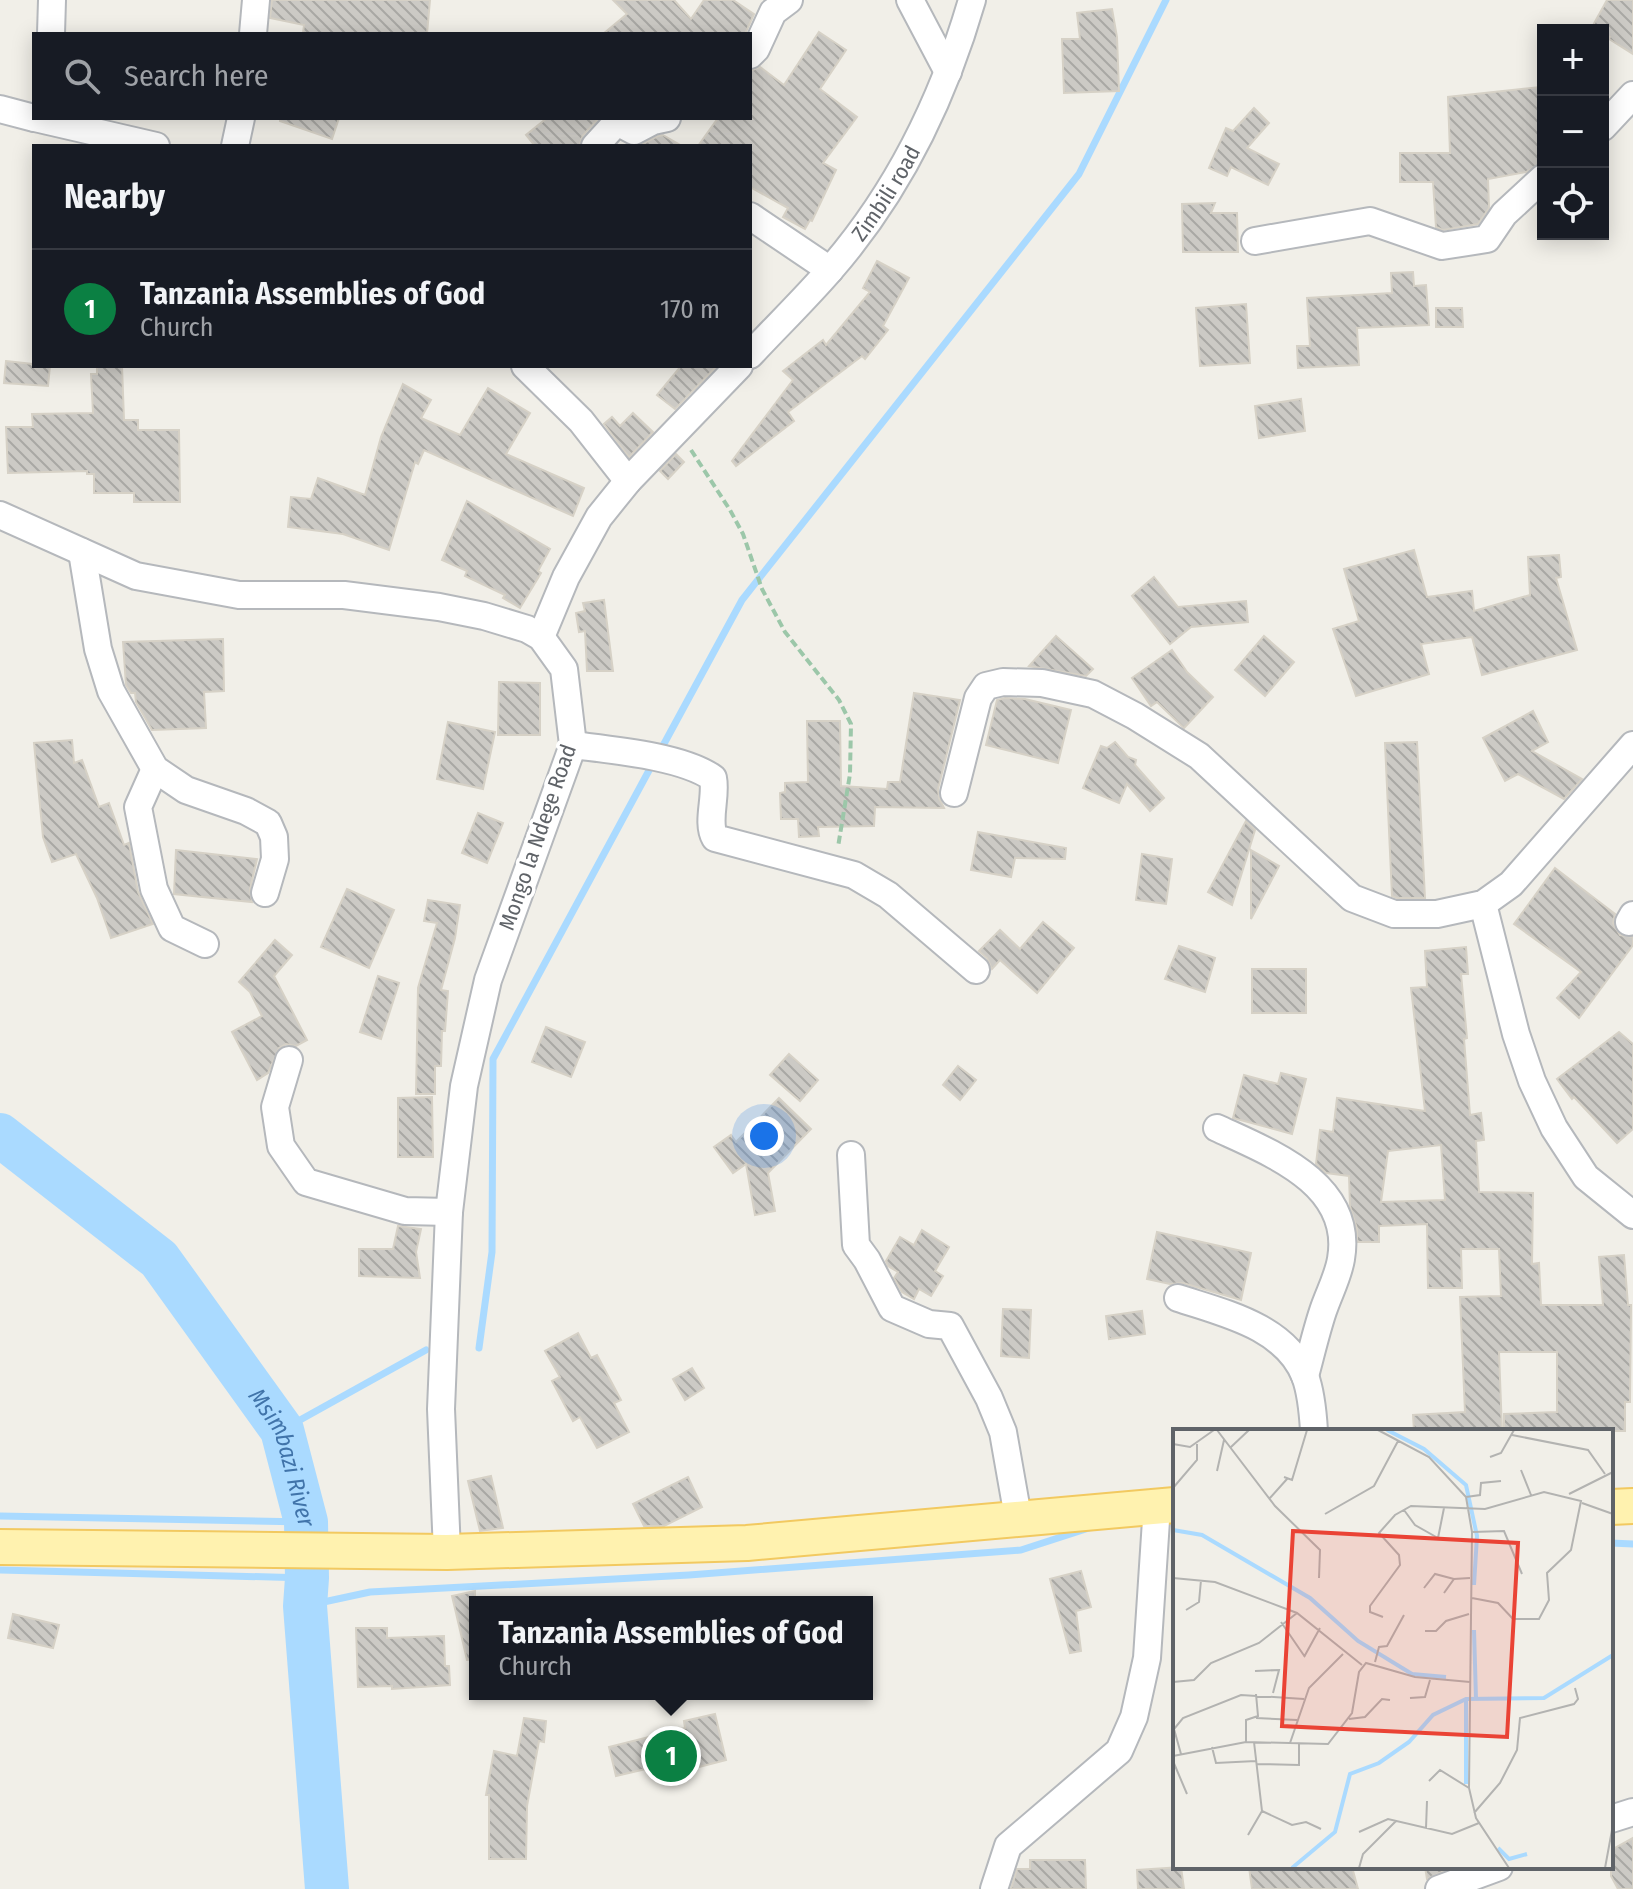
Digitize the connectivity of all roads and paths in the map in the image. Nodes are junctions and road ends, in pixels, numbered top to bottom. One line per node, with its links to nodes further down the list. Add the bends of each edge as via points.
1 (52, 0): 6 (street)
2 (256, 0): 7 (street)
3 (789, 0): 8 (street, via 773,12)
4 (910, 0): 9 (street)
5 (972, 0): 9 (street, Zimbili road)
6 (51, 32)
7 (253, 32)
8 (752, 51)
9 (948, 72): 23 (street, Zimbili road, via 923,134)
10 (1633, 95): 16 (street)
11 (0, 109): 12 (street)
12 (32, 117)
13 (46, 120): 17 (street)
14 (241, 120): 18 (street)
15 (658, 120): 19 (street, via 634,131 617,122)
16 (1609, 121)
17 (148, 144)
18 (235, 144)
19 (597, 144)
20 (1537, 184): 22 (street, via 1504,214 1487,239 1442,246 1370,221)
21 (752, 217): 23 (street)
22 (1255, 241)
23 (830, 270): 24 (street, Zimbili road)
24 (752, 353)
25 (527, 368): 28 (street, via 581,421)
26 (737, 368): 27 (street)
27 (678, 432): 28 (street); 36 (path, via 743,534 762,589 785,632 839,700 851,724 850,774)
28 (628, 481): 31 (street, via 599,517)
29 (0, 515): 30 (street)
30 (82, 552): 31 (street, via 136,576 239,595 344,595 439,607); 34 (street, via 98,649 111,691)
31 (541, 637): 32 (street, Mongo la Ndege Road, via 564,669)
32 (573, 745): 36 (street, via 639,754 703,771 713,778 716,791 711,830 715,838); 44 (street, Mongo la Ndege Road, via 488,980 464,1086)
33 (1633, 745): 38 (street, via 1511,884)
34 (155, 769): 37 (street, via 186,790 268,823 275,859); 39 (street, via 138,807 154,889 172,928)
35 (954, 793): 38 (street, via 978,698 986,686 1042,683 1093,694 1199,756 1352,898 1394,914 1437,914)
36 (835, 868): 40 (street, via 888,895)
37 (265, 893)
38 (1483, 904): 45 (street, via 1516,1034 1549,1117 1586,1177)
39 (205, 944)
40 (976, 970)
41 (289, 1060): 44 (street, via 275,1107 281,1146 306,1182 405,1211)
42 (1217, 1128): 47 (street, via 1285,1160 1319,1188 1338,1214 1341,1258)
43 (851, 1155): 52 (street, via 856,1245 892,1308 929,1324 950,1326 1003,1432)
44 (449, 1212): 54 (street, Mongo la Ndege Road, via 441,1409)
45 (1633, 1215)
46 (1178, 1298): 47 (street, via 1255,1324 1288,1351)
47 (1305, 1376): 48 (street)
48 (1314, 1429)
49 (1166, 1505): 52 (main road); 58 (street, via 1147,1658 1134,1717 1119,1751 1008,1846)
50 (1633, 1506): 51 (main road)
51 (1613, 1507)
52 (1018, 1517): 54 (main road, via 747,1543)
53 (0, 1547): 54 (main road)
54 (447, 1552)
55 (1633, 1812): 56 (street)
56 (1613, 1818)
57 (1494, 1869): 59 (street)
58 (994, 1889)
59 (1439, 1889)

